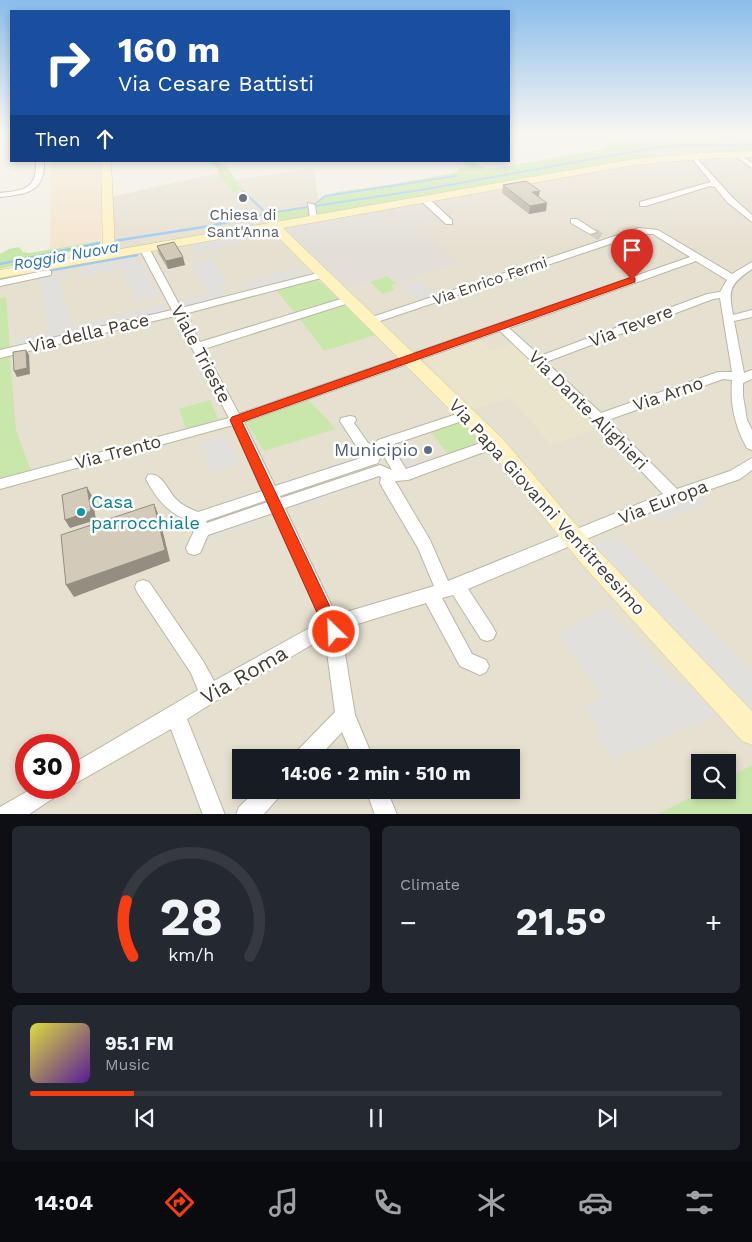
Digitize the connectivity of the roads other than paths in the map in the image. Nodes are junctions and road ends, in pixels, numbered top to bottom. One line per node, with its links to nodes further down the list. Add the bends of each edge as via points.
1 (40, 172): 6 (street, via 35,185)
2 (106, 172): 14 (main road)
3 (577, 172): 7 (main road)
4 (706, 172): 5 (street)
5 (717, 185): 8 (street, via 710,184); 9 (street)
6 (0, 195)
7 (424, 199): 11 (street); 12 (main road, via 312,211)
8 (643, 204)
9 (751, 217)
10 (574, 221): 13 (street)
11 (449, 222)
12 (273, 225): 15 (main road); 21 (main road, Via Papa Giovanni Ventitreesimo)
13 (593, 232)
14 (108, 249): 15 (main road); 20 (main road)
15 (137, 249): 26 (street, Viale Trieste)
16 (698, 257): 17 (street, Via Enrico Fermi); 29 (street, Via Enrico Fermi, via 655,232 639,231 605,239); 30 (street, Via Trento)
17 (708, 263): 18 (street, Via Enrico Fermi, via 726,268); 22 (street, Via Enrico Fermi)
18 (749, 267): 22 (street)
19 (48, 273): 23 (street)
20 (0, 274)
21 (322, 275): 25 (main road, Via Papa Giovanni Ventitreesimo); 26 (street, Via della Pace)
22 (733, 279): 24 (street)
23 (0, 283)
24 (724, 295): 28 (street); 34 (street, Via Tevere, via 711,296)
25 (348, 300): 29 (main road, Via Papa Giovanni Ventitreesimo); 31 (street)
26 (178, 312): 31 (street, Viale Trieste); 32 (street, Via della Pace)
27 (752, 313): 28 (street)
28 (729, 318): 36 (street)
29 (370, 321): 33 (main road, Via Papa Giovanni Ventitreesimo)
30 (501, 326): 33 (street, Via Trento); 34 (street, Via Dante Alighieri)
31 (197, 347): 39 (street, Viale Trieste)
32 (0, 354)
33 (409, 359): 37 (main road, Via Papa Giovanni Ventitreesimo); 39 (street, Via Trento)
34 (539, 361): 38 (street, Via Dante Alighieri)
35 (752, 374): 36 (street)
36 (738, 379): 38 (street, Via Arno, via 722,375); 42 (street, via 741,420)
37 (467, 415): 41 (main road, Via Papa Giovanni Ventitreesimo); 43 (street)
38 (599, 418): 47 (street, Via Dante Alighieri)
39 (236, 420): 46 (street, Via Trento); 48 (street, Viale Trieste)
40 (350, 420): 43 (street, via 346,421 363,446)
41 (494, 443): 43 (street); 50 (main road, Via Papa Giovanni Ventitreesimo)
42 (752, 444)
43 (384, 462): 48 (street); 53 (street, via 387,483 426,545)
44 (752, 463): 47 (street, Via Europa, via 735,475)
45 (153, 478): 49 (street, via 171,506)
46 (0, 484)
47 (674, 496): 50 (street, Via Europa)
48 (273, 500): 49 (street); 54 (street, Viale Trieste)
49 (200, 525): 51 (street)
50 (572, 538): 53 (street, Via Roma); 60 (main road, Via Papa Giovanni Ventitreesimo)
51 (194, 548)
52 (143, 587): 57 (street, via 197,667)
53 (444, 591): 54 (street, Via Roma); 55 (street); 56 (street, via 466,660)
54 (332, 624): 57 (street, Via Roma); 59 (street, Viale Trieste)
55 (487, 633)
56 (480, 666)
57 (210, 693): 58 (street, Via Roma)
58 (176, 715): 63 (street, Via Roma); 69 (street)
59 (345, 715): 61 (street); 62 (street, Viale Trieste)
60 (752, 731)
61 (313, 749)
62 (359, 749)
63 (80, 771)
64 (33, 799): 68 (street)
65 (264, 799): 67 (street)
66 (380, 799): 70 (street)
67 (253, 812)
68 (8, 814)
69 (214, 814)
70 (386, 814)

